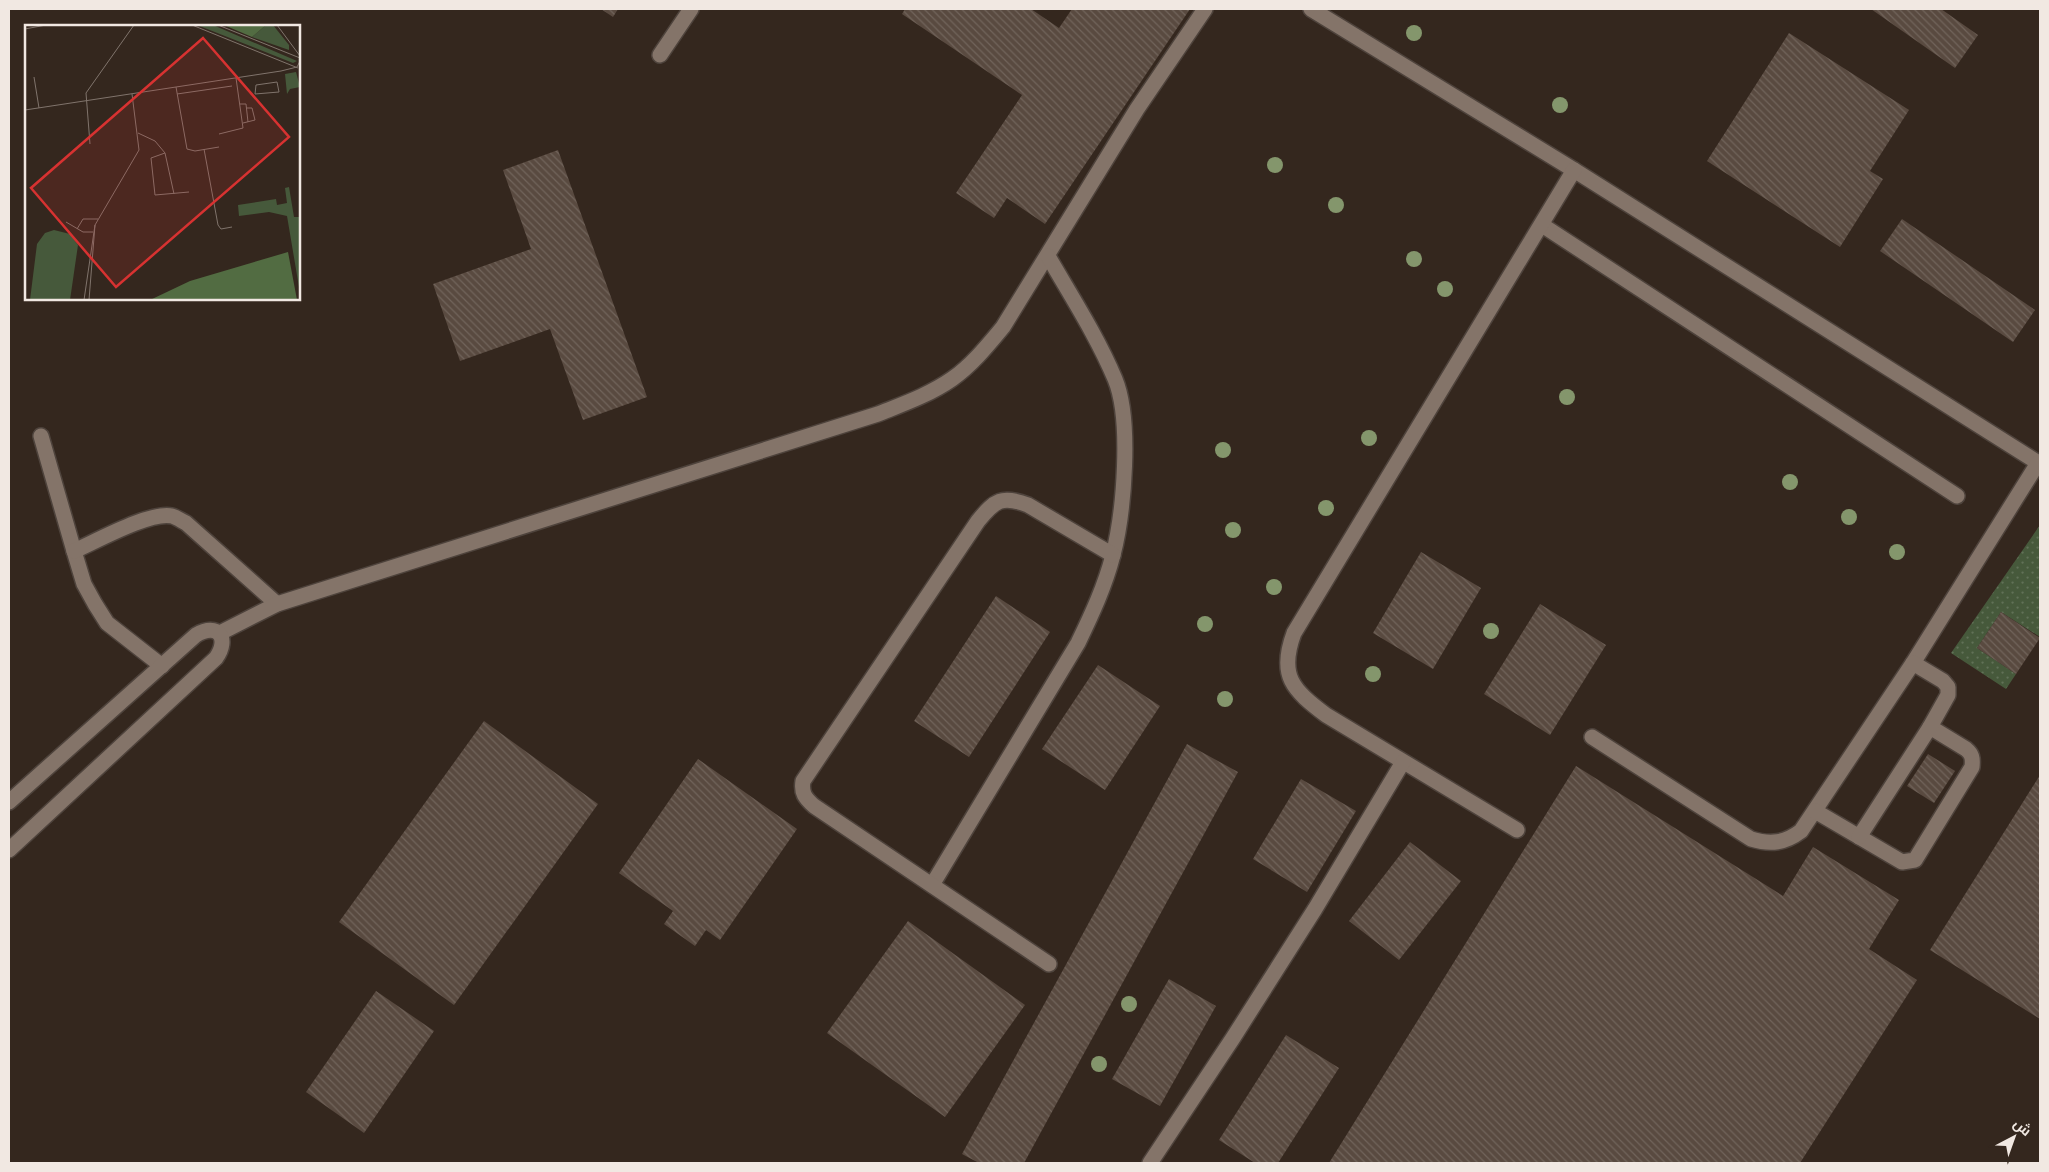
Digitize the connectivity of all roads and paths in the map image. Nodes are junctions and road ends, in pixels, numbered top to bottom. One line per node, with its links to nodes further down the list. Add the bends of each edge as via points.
1 (691, 9): 4 (lane)
2 (1205, 9): 7 (lane, via 1137,108)
3 (1311, 9): 5 (lane)
4 (660, 55)
5 (1574, 170): 6 (lane); 9 (lane)
6 (1542, 224): 10 (lane); 19 (lane, via 1294,633 1287,650 1286,668 1294,685 1308,701)
7 (1048, 256): 12 (lane, via 1116,381 1124,414 1121,503); 13 (lane, via 1004,326 979,356 952,379 919,398 878,414)
8 (41, 436): 11 (lane)
9 (2039, 463): 15 (lane)
10 (1957, 496)
11 (74, 551): 13 (lane, via 143,520 173,516 186,523); 16 (lane, via 84,584 108,623)
12 (1113, 555): 25 (lane, via 1098,602 1078,643); 25 (lane, via 1013,499 1000,500 989,508 803,781 802,790 814,806)
13 (276, 604): 14 (lane)
14 (220, 633): 16 (lane, via 205,630 196,635); 24 (lane, via 222,650 216,658)
15 (1913, 663): 17 (lane, via 1948,687 1945,703); 21 (lane)
16 (162, 666): 20 (lane)
17 (1930, 727): 23 (lane); 23 (lane, via 1966,748 1973,759 1972,767 1920,854 1915,860 1902,862)
18 (1592, 737): 21 (lane, via 1751,839 1777,843 1790,839 1801,831)
19 (1403, 762): 22 (lane); 27 (lane, via 1310,918)
20 (9, 802)
21 (1814, 811): 23 (lane)
22 (1517, 830)
23 (1859, 837)
24 (9, 850)
25 (932, 885): 26 (lane)
26 (1049, 964)
27 (1150, 1163)

